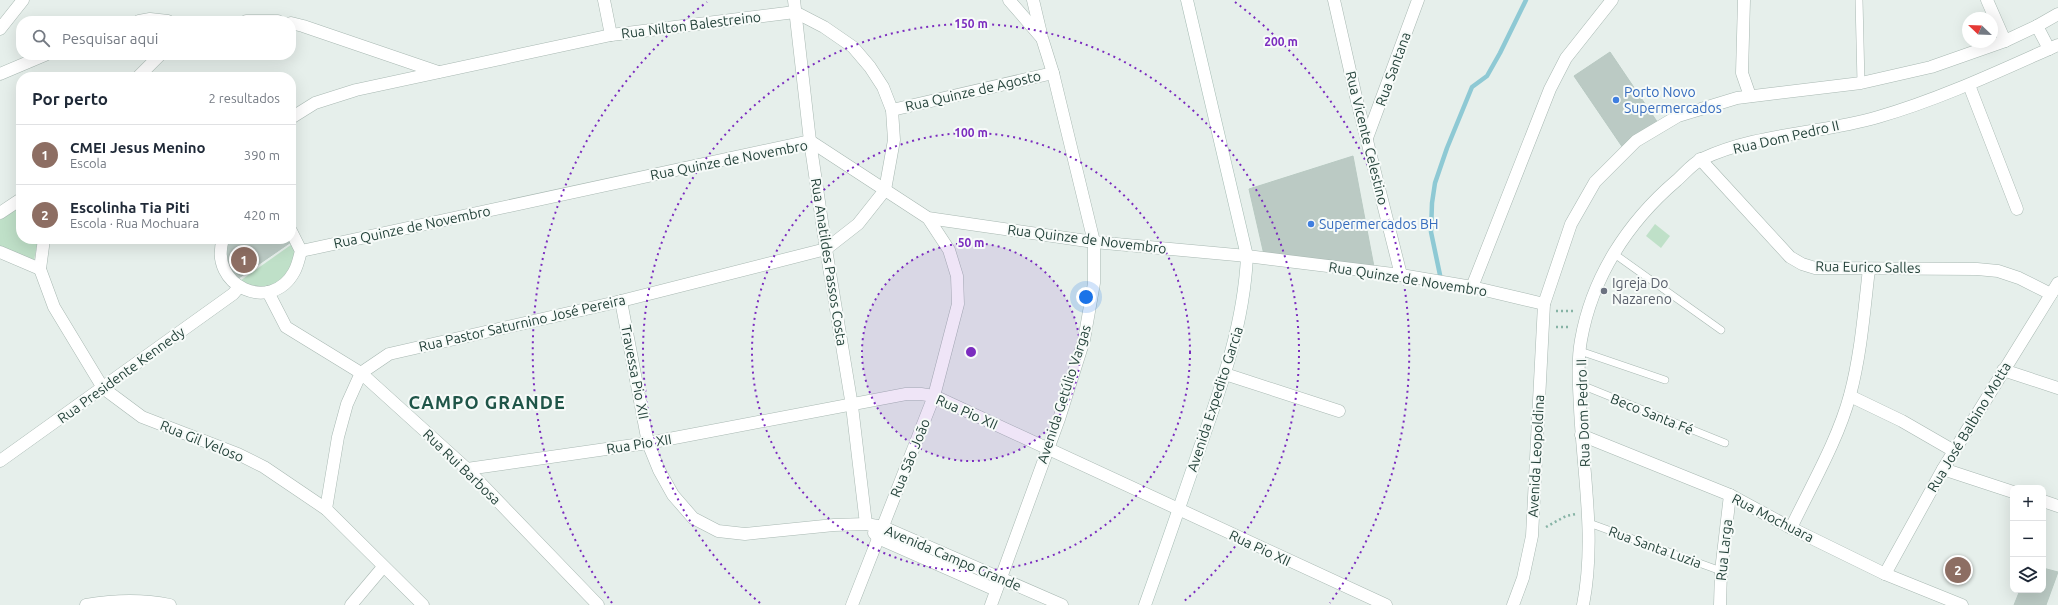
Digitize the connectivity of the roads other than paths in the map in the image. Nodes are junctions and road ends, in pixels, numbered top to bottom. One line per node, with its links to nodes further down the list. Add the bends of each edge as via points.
1 (23, 0): 16 (street)
2 (604, 0): 17 (street)
3 (1009, 0): 18 (street)
4 (1033, 0): 18 (street, Avenida Getúlio Vargas)
5 (1187, 0): 48 (street, Avenida Expedito Garcia)
6 (1334, 0): 32 (street, Rua Vicente Celestino)
7 (1418, 0): 32 (street, Rua Santana)
8 (1612, 0): 54 (street, via 1566,58 1550,89)
9 (1744, 0): 29 (street, via 1742,73)
10 (1859, 0): 27 (lane)
11 (1987, 0): 19 (street)
12 (794, 6): 17 (street, Rua Nilton Balestreino); 30 (street, via 853,47 883,87); 33 (street, Rua Anatildes Passos Costa)
13 (2058, 14): 15 (street, Avenida Leopoldina)
14 (296, 24): 24 (street)
15 (2038, 26): 19 (street, Avenida Leopoldina); 20 (street)
16 (0, 29)
17 (611, 35): 24 (street, Rua Nilton Balestreino)
18 (1042, 38): 25 (street, Avenida Getúlio Vargas)
19 (2005, 41): 27 (street, Avenida Leopoldina, via 1931,68)
20 (2054, 47): 28 (street, Rua Dom Pedro II)
21 (33, 60): 26 (street)
22 (155, 60): 23 (street)
23 (143, 72)
24 (438, 72): 31 (street, Rua Nilton Balestreino, via 356,90 315,103)
25 (1053, 73): 30 (street, Rua Quinze de Agosto); 41 (street, Avenida Getúlio Vargas)
26 (0, 74)
27 (1861, 83): 29 (street, Avenida Leopoldina)
28 (1968, 85): 34 (street, Rua Dom Pedro II, via 1877,117 1742,145); 37 (street)
29 (1750, 96): 58 (street, Avenida Leopoldina, via 1678,116 1636,141 1595,182 1571,224)
30 (892, 110): 35 (street, via 894,140)
31 (296, 115)
32 (1367, 138): 51 (street, Rua Vicente Celestino)
33 (810, 141): 35 (street, Rua Quinze de Novembro); 44 (street, Rua Anatildes Passos Costa); 45 (street, Rua Quinze de Novembro)
34 (1700, 159): 47 (street, Rua Dom Pedro II, via 1651,202); 50 (street, Rua Eurico Salles, via 1790,257 1815,268)
35 (885, 190): 39 (street, Rua Quinze de Novembro); 44 (street, via 858,224)
36 (16, 202): 38 (street)
37 (2017, 209)
38 (0, 212)
39 (928, 218): 41 (street, Rua Quinze de Novembro); 68 (street, Rua São João, via 949,250 957,276 958,304)
40 (296, 242): 45 (street)
41 (1094, 242): 48 (street, Rua Quinze de Novembro); 75 (street, Avenida Getúlio Vargas, via 1094,283 1084,340)
42 (43, 244): 49 (street, Rua Gil Veloso)
43 (223, 244): 53 (street, via 221,261 227,276)
44 (826, 249): 57 (street, Rua Pastor Saturnino José Pereira); 70 (street, Rua Anatildes Passos Costa)
45 (300, 251): 55 (street, via 295,271 290,278 283,285)
46 (0, 252): 49 (street)
47 (1613, 253): 59 (lane); 60 (street, Rua Dom Pedro II, via 1596,288)
48 (1247, 256): 51 (street, Rua Quinze de Novembro); 63 (street, Avenida Expedito Garcia, via 1240,319)
49 (40, 269): 66 (street, Rua Gil Veloso, via 54,307)
50 (1869, 269): 56 (street, Rua Eurico Salles, via 1977,268 2019,278); 69 (street, via 1860,350)
51 (1401, 275): 54 (street, Rua Quinze de Novembro)
52 (2058, 283): 56 (street, Rua José Balbino Motta)
53 (239, 287): 55 (street, via 258,293); 66 (street, Rua Presidente Kennedy, via 233,294)
54 (1472, 287): 58 (street, Rua Quinze de Novembro)
55 (268, 292): 62 (street, Rua Rui Barbosa, via 286,327)
56 (2051, 294): 61 (street, Rua José Balbino Motta)
57 (621, 301): 62 (street, Rua Pastor Saturnino José Pereira, via 389,354); 73 (street, Travessa Pio XII)
58 (1543, 307): 106 (street, Avenida Leopoldina, via 1532,536 1523,578)
59 (1722, 330)
60 (1580, 351): 64 (lane); 65 (street, Rua Dom Pedro II)
61 (2003, 370): 67 (street); 76 (street, Rua José Balbino Motta)
62 (361, 372): 78 (street, Rua Rui Barbosa); 84 (street, via 347,404 338,437)
63 (1225, 374): 71 (street); 85 (street, Avenida Expedito Garcia)
64 (1665, 380)
65 (1579, 384): 72 (street, Rua Dom Pedro II); 74 (lane, Beco Santa Fé)
66 (103, 388): 77 (street, Rua Presidente Kennedy); 84 (street, Rua Gil Veloso, via 142,417 238,454 264,467)
67 (2058, 388)
68 (934, 396): 70 (street, Rua Pio XII, via 906,394); 75 (street, Rua Pio XII); 89 (street, Rua São João)
69 (1850, 396): 76 (street, via 1902,421); 88 (street, via 1835,436)
70 (852, 406): 73 (street, Rua Pio XII); 87 (street, Rua Anatildes Passos Costa)
71 (1339, 411)
72 (1581, 435): 81 (street, Rua Mochuara); 86 (street, Rua Dom Pedro II)
73 (648, 443): 78 (street, Rua Pio XII); 87 (street, Avenida Campo Grande, via 659,470 674,495 693,518 718,531 745,534)
74 (1725, 443)
75 (1048, 448): 85 (street, Rua Pio XII); 93 (street, Avenida Getúlio Vargas)
76 (1954, 451): 79 (street, Rua José Balbino Motta)
77 (0, 461)
78 (467, 469): 100 (street, Rua Rui Barbosa)
79 (1943, 469): 80 (street); 92 (street, Rua José Balbino Motta)
80 (2010, 491)
81 (1730, 495): 88 (street, Rua Mochuara); 91 (street, Rua Larga)
82 (2046, 503): 83 (street)
83 (2058, 506)
84 (326, 509): 90 (street, Rua Gil Veloso)
85 (1178, 510): 104 (street, Avenida Expedito Garcia); 105 (street, Rua Pio XII)
86 (1589, 518): 91 (lane, Rua Santa Luzia); 107 (street, Rua Dom Pedro II, via 1588,566)
87 (866, 524): 89 (street, Avenida Campo Grande)
88 (1792, 528): 92 (street, Rua Mochuara)
89 (881, 532): 93 (street, Avenida Campo Grande); 94 (street, Avenida Campo Grande); 101 (street, Rua São João)
90 (383, 567): 98 (street); 99 (street, Rua Gil Veloso)
91 (1721, 571): 108 (street, Rua Larga)
92 (1885, 574): 95 (street, Rua Mochuara)
93 (1001, 577): 94 (street, Avenida Getúlio Vargas); 103 (street, Avenida Campo Grande)
94 (996, 590): 102 (street, Avenida Getúlio Vargas)
95 (1958, 604)
96 (86, 605): 97 (street, via 109,601 147,600)
97 (170, 605)
98 (351, 605)
99 (423, 605)
100 (598, 605)
101 (852, 605)
102 (990, 605)
103 (1062, 605)
104 (1145, 605)
105 (1386, 605)
106 (1513, 605)
107 (1583, 605)
108 (1720, 605)

